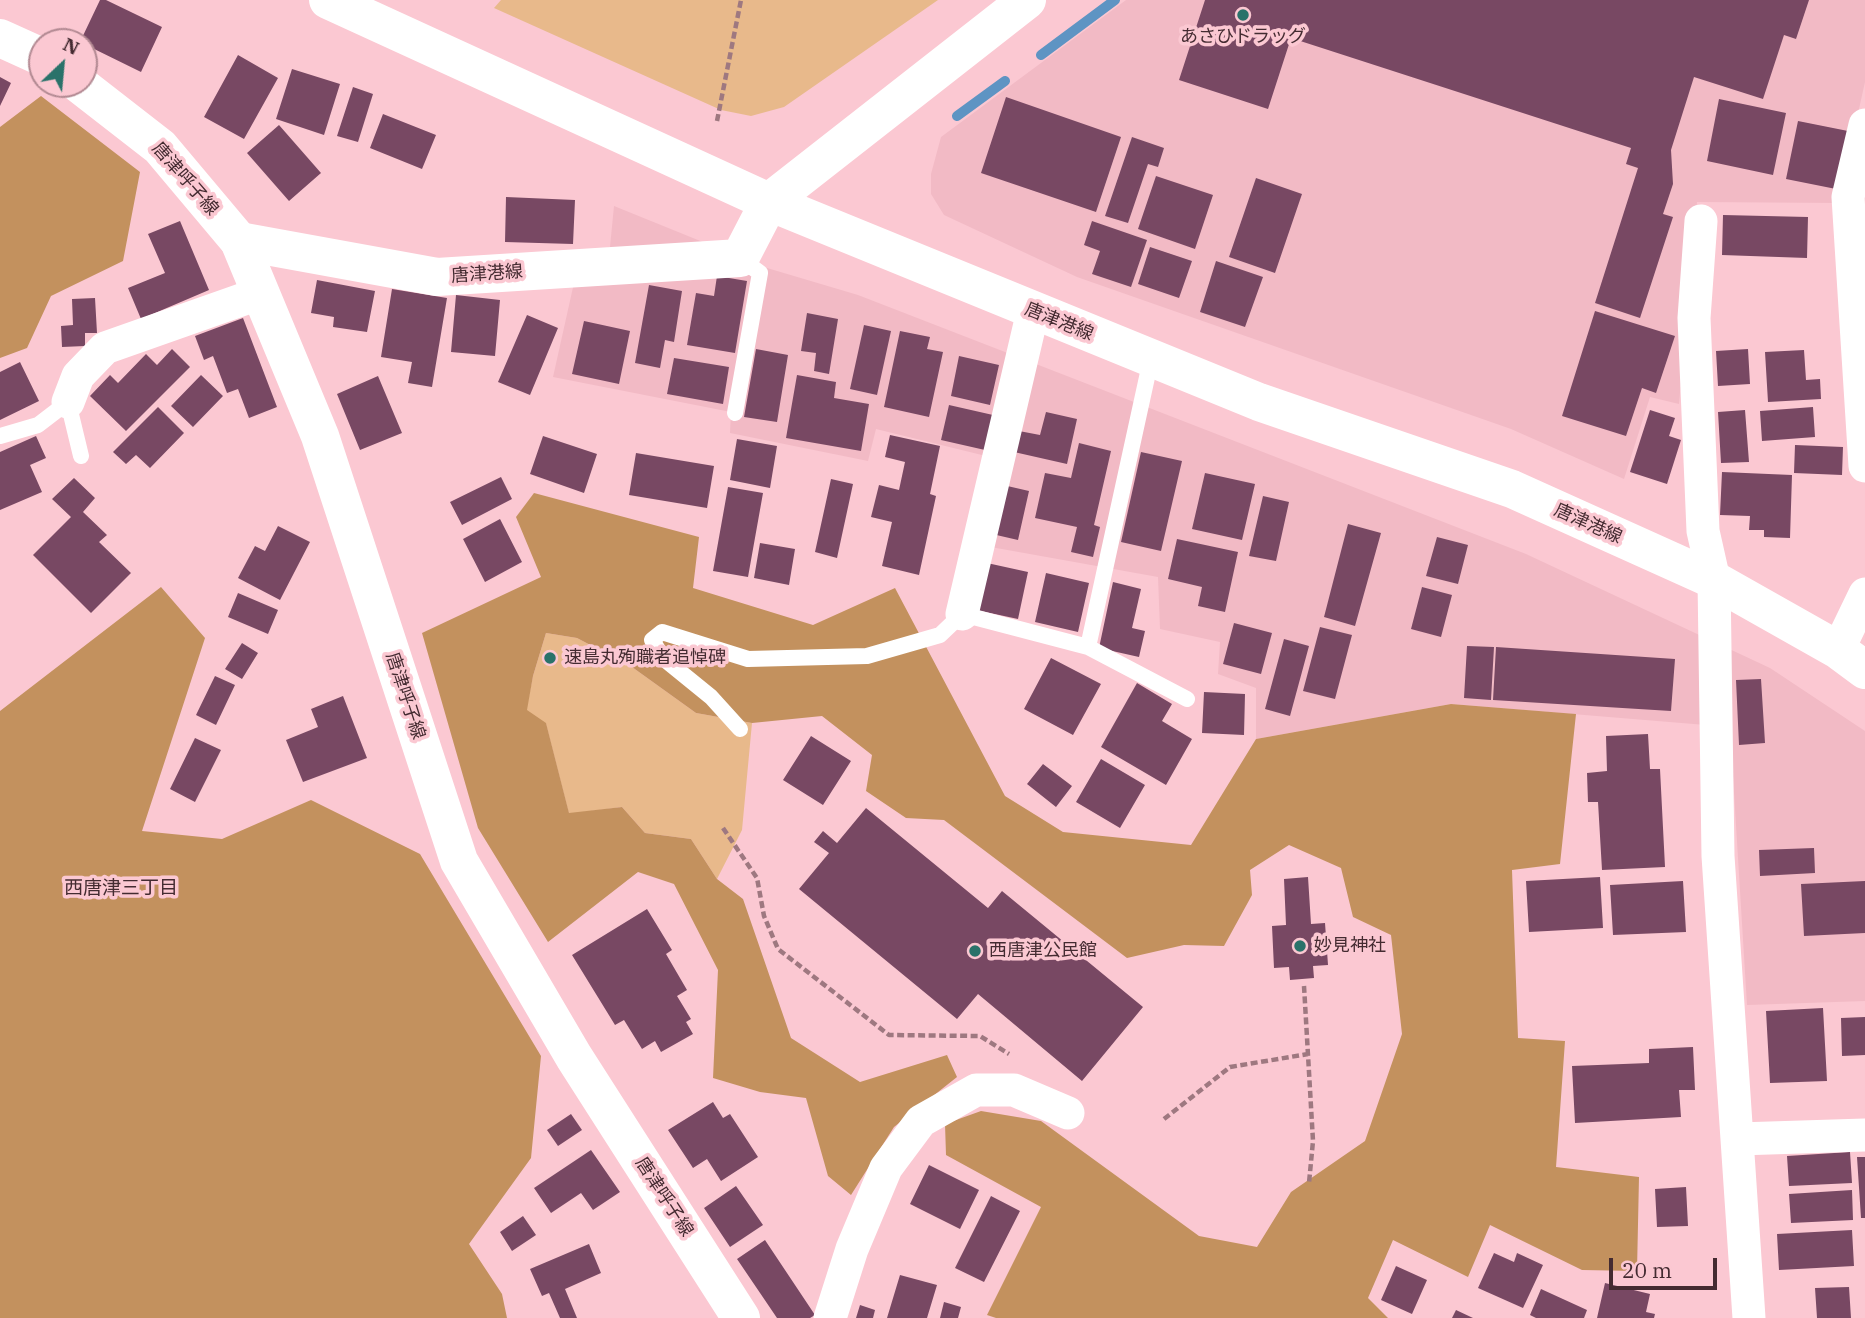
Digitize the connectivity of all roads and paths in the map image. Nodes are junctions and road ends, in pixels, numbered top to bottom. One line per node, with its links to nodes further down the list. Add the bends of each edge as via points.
1 (328, 0): 9 (main road, 唐津港線)
2 (741, 0): 7 (path)
3 (1027, 0): 9 (main road)
4 (0, 38): 5 (main road)
5 (28, 51)
6 (97, 98): 11 (main road, 唐津呼子線, via 160,147)
7 (718, 121)
8 (1865, 125): 20 (street, via 1848,197)
9 (769, 202): 12 (main road); 14 (main road, 唐津港線)
10 (1701, 221): 21 (street, via 1694,318 1703,531)
11 (239, 241): 12 (main road, 唐津港線, via 437,277); 13 (main road, 唐津呼子線)
12 (740, 258): 17 (lane, via 760,273)
13 (261, 293): 16 (street, via 105,348 78,376); 37 (main road, 唐津呼子線, via 320,436 459,861 574,1057)
14 (1033, 312): 15 (main road, 唐津港線); 23 (street)
15 (1151, 359): 21 (main road, 唐津港線, via 1259,402 1512,489); 24 (lane)
16 (68, 402): 18 (lane, via 38,425); 19 (lane)
17 (735, 413)
18 (0, 436)
19 (81, 456)
20 (1865, 466)
21 (1714, 580): 25 (main road, 唐津港線); 35 (street, via 1718,856)
22 (1865, 594): 25 (street)
23 (962, 614): 24 (lane); 27 (lane, via 940,635 867,656 748,659 662,632 652,640 663,658 711,697)
24 (1088, 647): 26 (lane)
25 (1852, 660)
26 (1187, 699)
27 (740, 729)
28 (723, 828): 31 (path, via 757,878 764,916 778,949 889,1035 980,1036)
29 (1304, 986): 30 (path)
30 (1308, 1054): 33 (path, via 1230,1067); 36 (path, via 1313,1141)
31 (1013, 1056)
32 (1068, 1113): 38 (street, via 1014,1090 976,1090 921,1121 886,1168 852,1248)
33 (1164, 1119)
34 (1865, 1135): 35 (street)
35 (1738, 1139): 39 (street)
36 (1309, 1183)
37 (741, 1318)
38 (830, 1318)
39 (1749, 1318)

